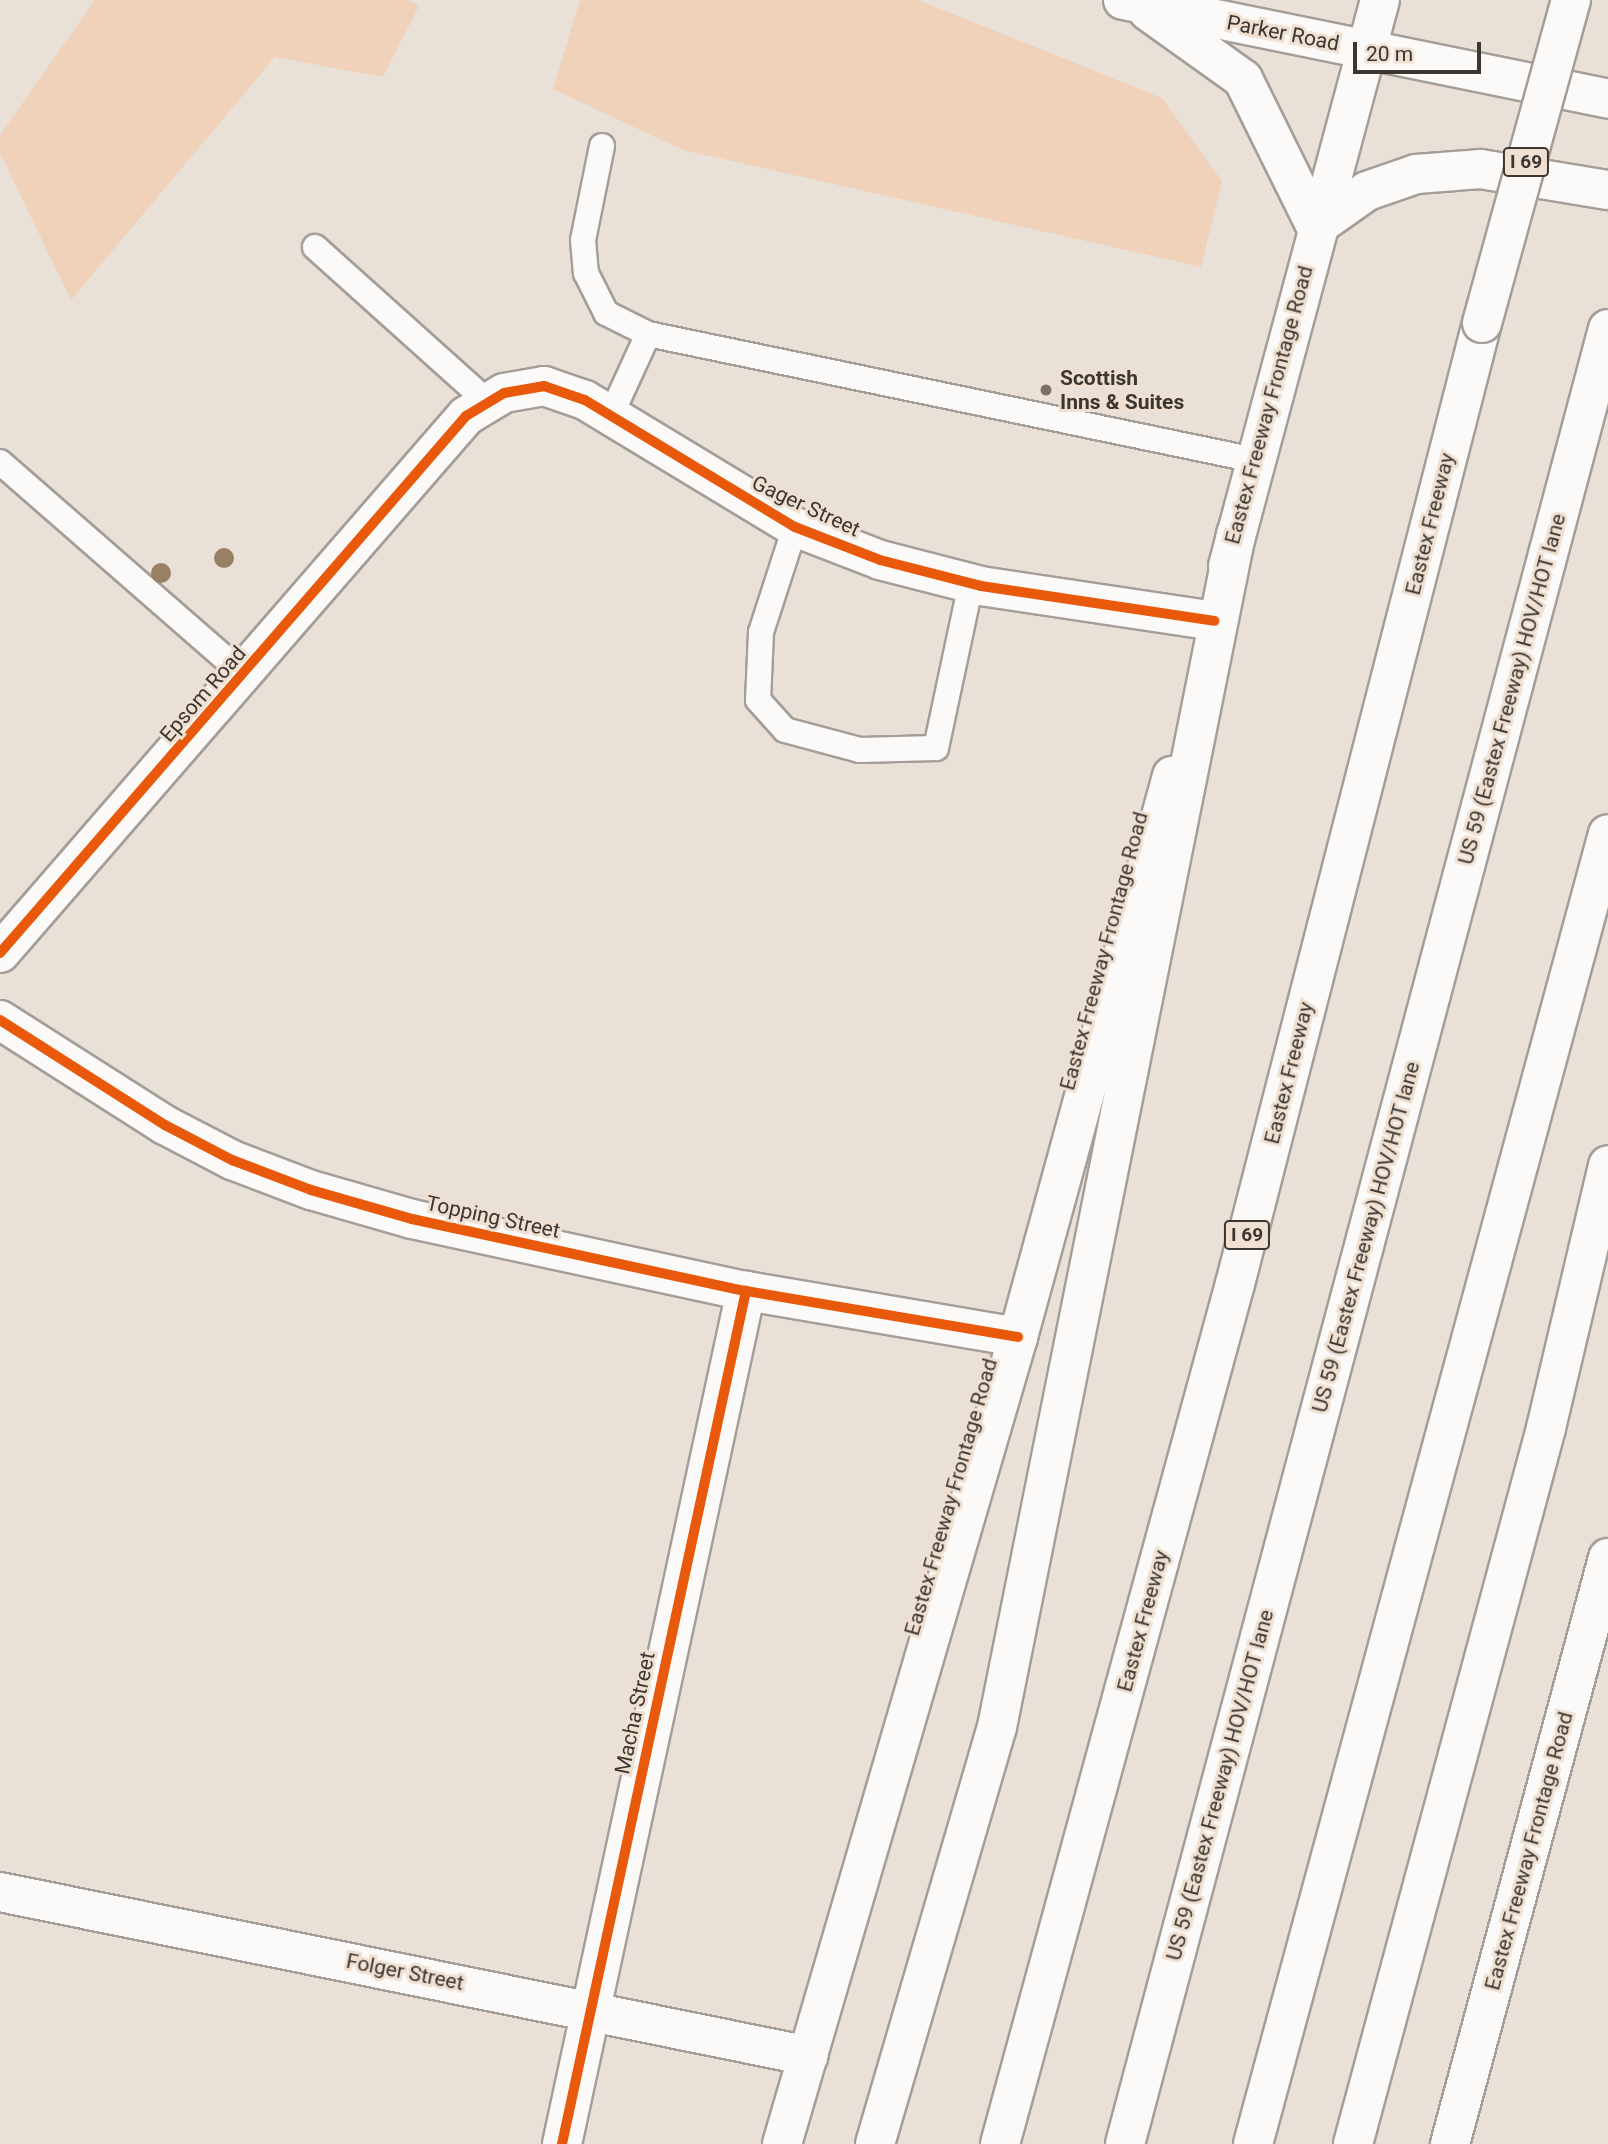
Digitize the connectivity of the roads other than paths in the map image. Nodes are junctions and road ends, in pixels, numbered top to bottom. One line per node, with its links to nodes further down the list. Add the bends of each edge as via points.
1 (1380, 0): 4 (main road, Eastex Freeway Frontage Road)
2 (1571, 0): 35 (main road, Eastex Freeway / I 69, bridge, via 1482,323 1235,1284)
3 (1131, 2): 4 (main road, Parker Road); 8 (main road, via 1243,79)
4 (1366, 49): 5 (main road, Parker Road); 8 (main road, Eastex Freeway Frontage Road)
5 (1608, 99)
6 (603, 146): 10 (lane, via 583,240 586,273 606,313)
7 (1608, 190): 8 (main road, via 1481,169 1416,174 1367,191)
8 (1316, 227): 15 (main road, Eastex Freeway Frontage Road)
9 (315, 247): 12 (lane)
10 (648, 334): 13 (lane); 15 (lane)
11 (1605, 339): 36 (main road, US 59 (Eastex Freeway) HOV/HOT lane)
12 (488, 402): 13 (main road, Gager Street, via 544,386); 14 (main road, Gager Street, via 466,415)
13 (611, 415): 17 (main road, Gager Street)
14 (430, 458): 21 (main road, Epsom Road)
15 (1255, 460): 18 (main road, Eastex Freeway Frontage Road)
16 (0, 462): 21 (lane)
17 (795, 527): 19 (main road, Gager Street, via 880,560); 19 (lane, via 761,632 758,700 785,730 860,750 936,748)
18 (1236, 534): 20 (main road, Eastex Freeway Frontage Road); 34 (main road, via 997,1727)
19 (971, 584): 20 (main road, Gager Street)
20 (1214, 621): 27 (main road, Eastex Freeway Frontage Road)
21 (245, 676): 23 (main road, Epsom Road)
22 (1608, 834): 37 (main road)
23 (0, 953)
24 (0, 1020): 26 (main road, Topping Street, via 165,1125 300,1186 412,1219)
25 (1608, 1165): 38 (main road, via 1546,1428)
26 (746, 1291): 27 (main road, Topping Street); 30 (main road, Macha Street)
27 (1018, 1337): 31 (main road, Eastex Freeway Frontage Road)
28 (1608, 1558): 39 (main road, Eastex Freeway Frontage Road)
29 (0, 1892): 30 (main road, Folger Street)
30 (590, 2009): 31 (main road, Folger Street); 32 (main road, Macha Street)
31 (808, 2056): 33 (main road, Eastex Freeway Frontage Road)
32 (562, 2144)
33 (782, 2144)
34 (875, 2144)
35 (1000, 2144)
36 (1125, 2144)
37 (1253, 2144)
38 (1353, 2144)
39 (1450, 2144)

